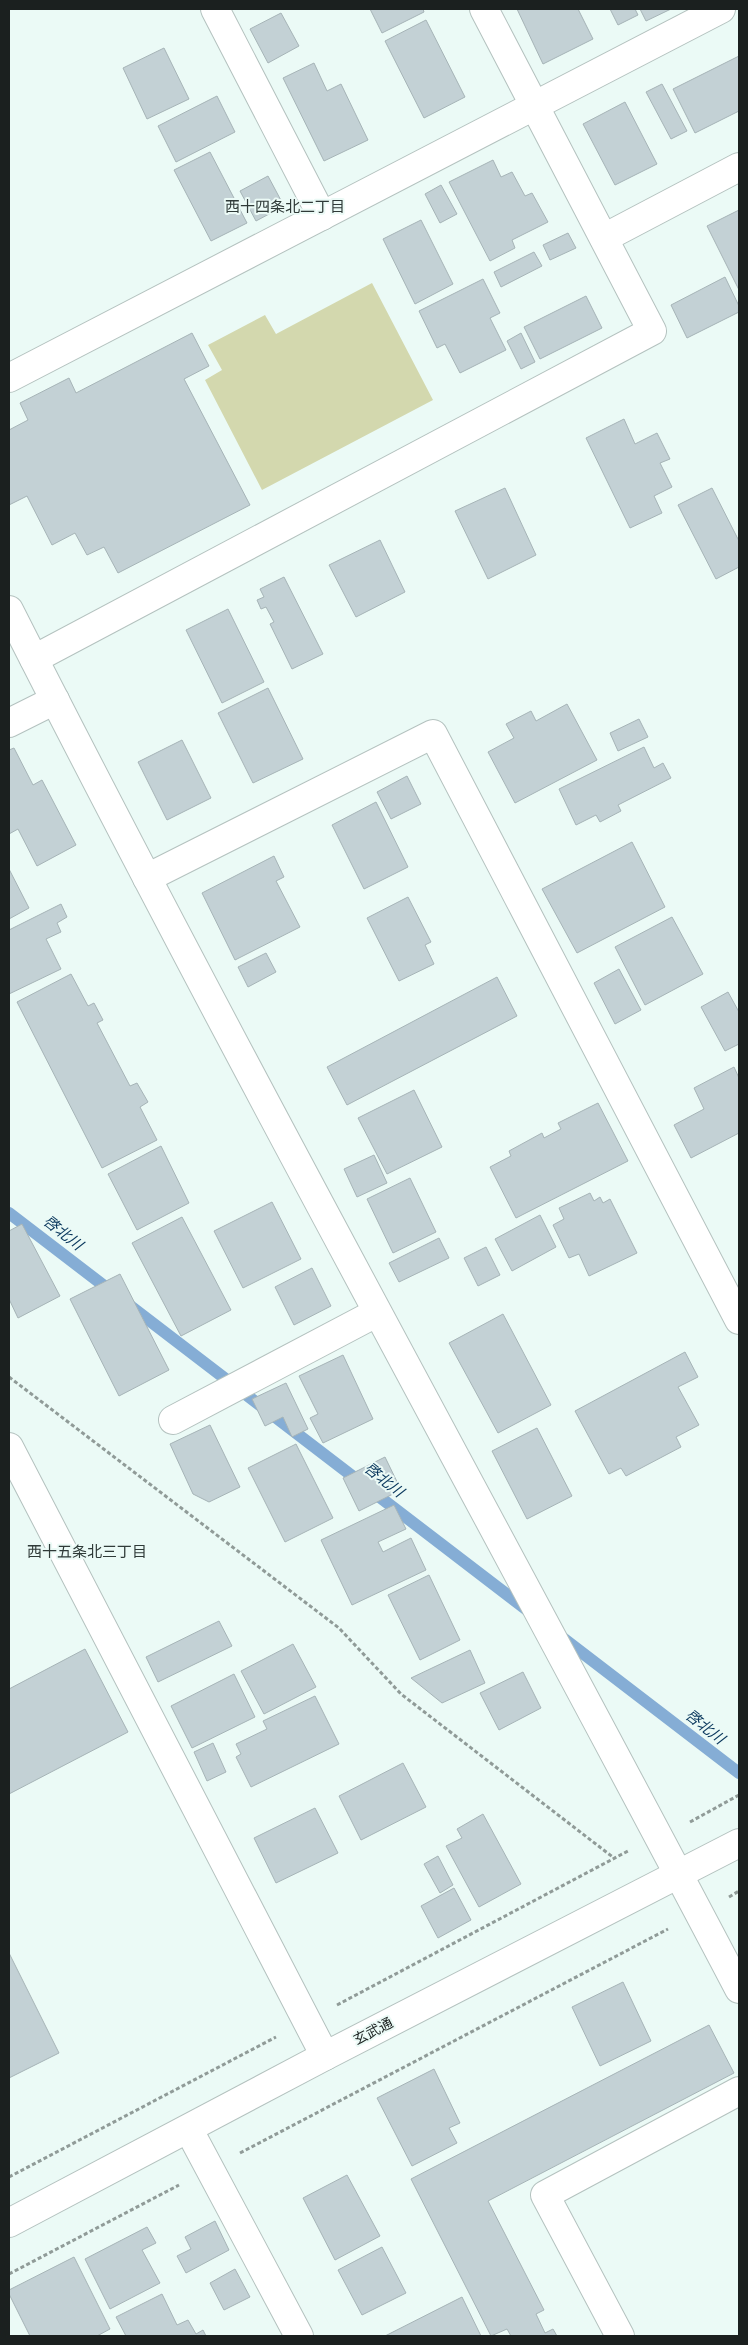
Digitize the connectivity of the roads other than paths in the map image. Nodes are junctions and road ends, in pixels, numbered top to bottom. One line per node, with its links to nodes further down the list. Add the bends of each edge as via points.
1 (215, 9): 6 (street)
2 (484, 9): 4 (street)
3 (721, 9): 4 (street)
4 (535, 106): 6 (street); 7 (street)
5 (739, 167): 7 (street)
6 (322, 216): 8 (street)
7 (604, 238): 10 (street, via 652,331)
8 (9, 378)
9 (9, 610): 10 (street)
10 (34, 659): 11 (street)
11 (55, 700): 12 (street); 13 (street)
12 (9, 723)
13 (147, 878): 14 (street); 15 (street, via 433,734)
14 (376, 1313): 16 (street); 19 (street)
15 (739, 1320)
16 (173, 1420)
17 (9, 1447): 21 (street)
18 (739, 1843): 19 (street, 玄武通)
19 (679, 1874): 20 (street); 21 (street, 玄武通)
20 (739, 1989)
21 (325, 2056): 23 (street, 玄武通)
22 (739, 2091): 26 (street, via 545,2195)
23 (189, 2130): 24 (street, 玄武通); 25 (street)
24 (9, 2223)
25 (299, 2336)
26 (620, 2336)

